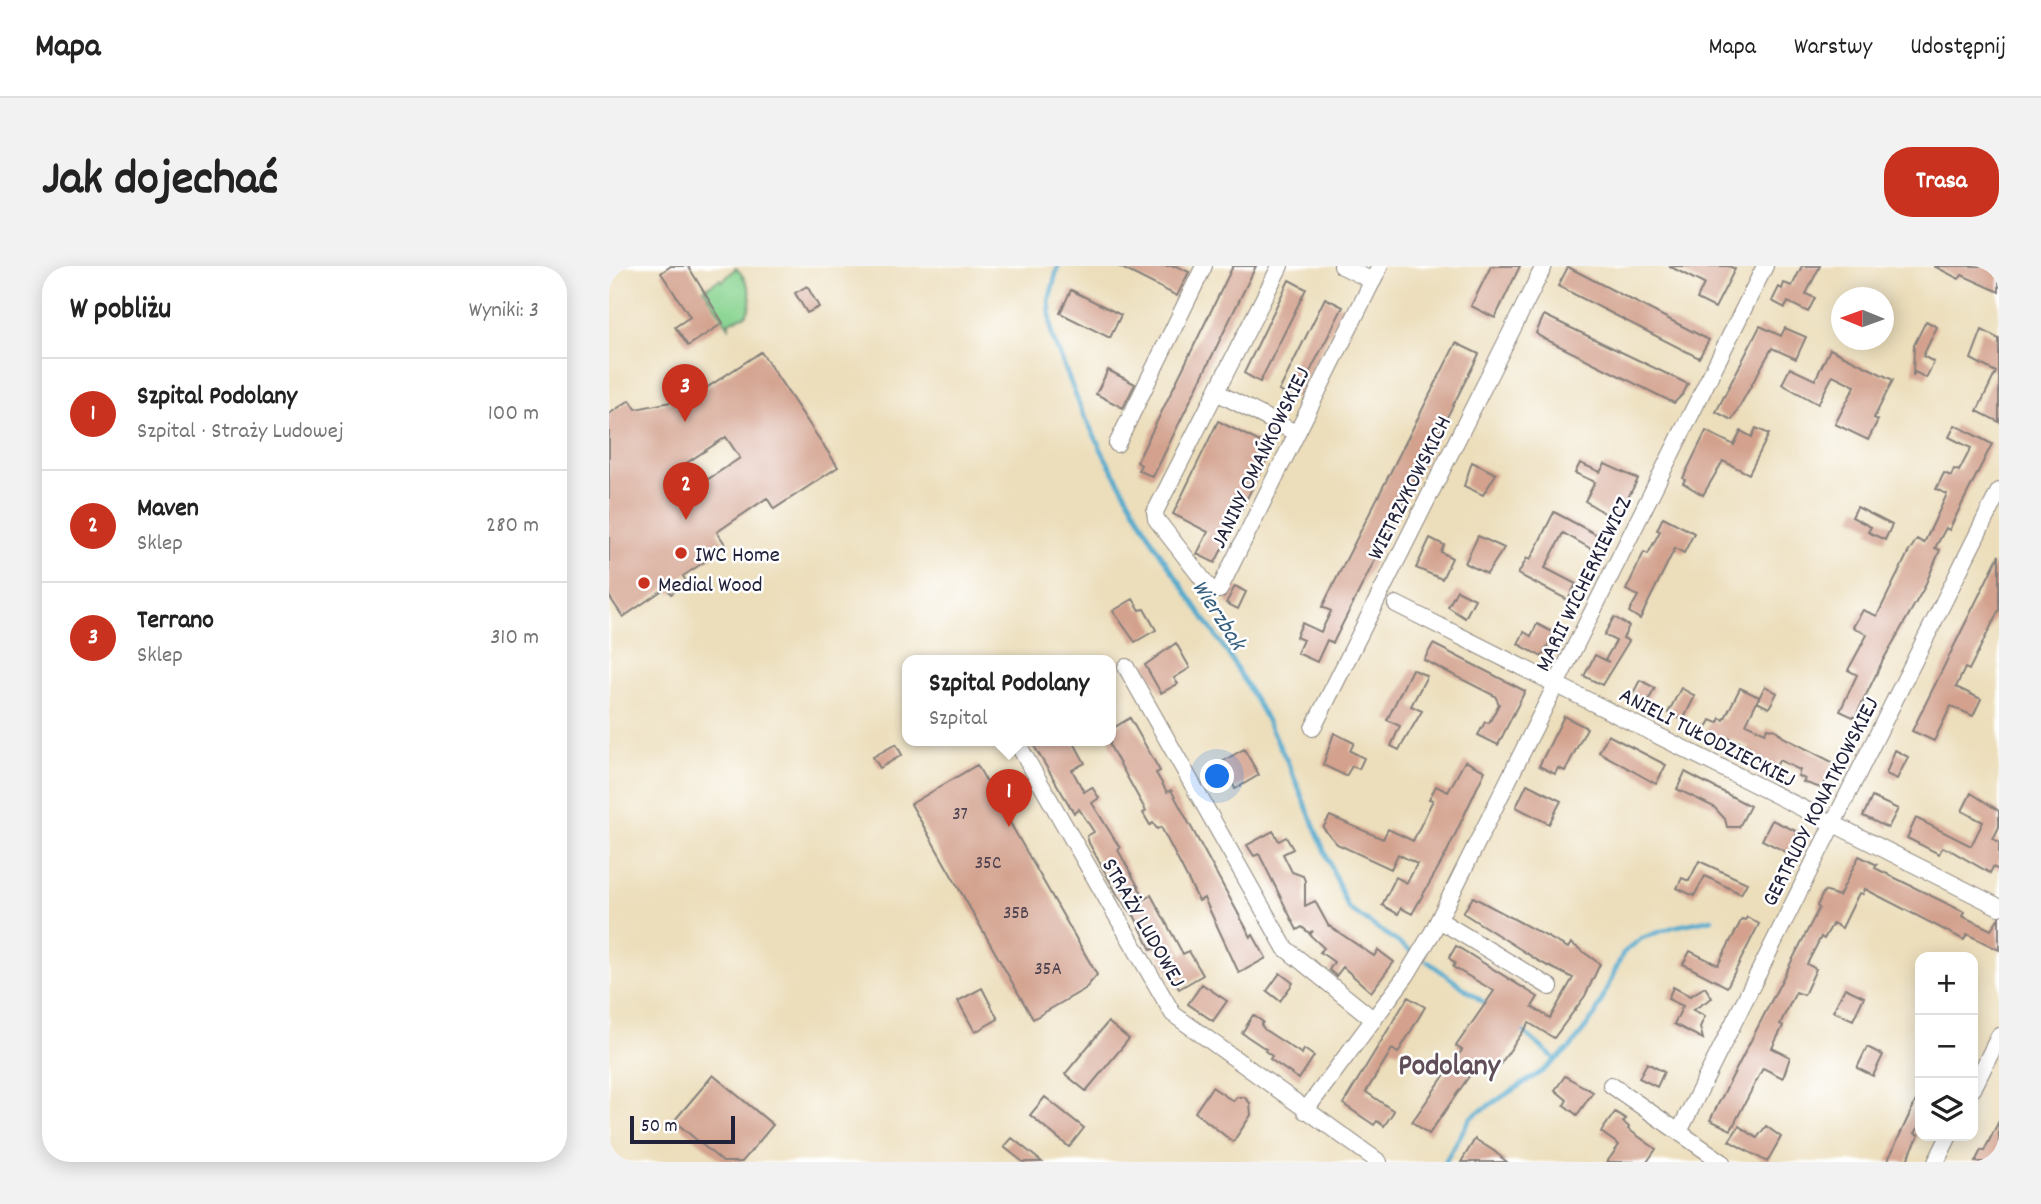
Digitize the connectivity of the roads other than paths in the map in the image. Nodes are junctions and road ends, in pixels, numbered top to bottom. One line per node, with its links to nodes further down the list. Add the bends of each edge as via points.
1 (1204, 266): 10 (street)
2 (1280, 266): 8 (street, JANINY OMAŃKOWSKIEJ)
3 (1342, 266): 7 (street)
4 (1380, 266): 7 (street, JANINY OMAŃKOWSKIEJ)
5 (1544, 266): 15 (street, WIETRZYKOWSKICH)
6 (1765, 266): 14 (street, MARII WICHERKIEWICZ)
7 (1373, 281): 9 (street, JANINY OMAŃKOWSKIEJ)
8 (1216, 392): 9 (street); 9 (street, JANINY OMAŃKOWSKIEJ, via 1155,512 1211,590 1219,590)
9 (1296, 433)
10 (1117, 444)
11 (1999, 491): 17 (street, GERTRUDY KONATKOWSKIEJ)
12 (1396, 604): 14 (street, ANIELI TUŁODZIECKIEJ)
13 (1126, 667): 21 (street, via 1285,948)
14 (1556, 686): 17 (street, ANIELI TUŁODZIECKIEJ); 19 (street, MARII WICHERKIEWICZ)
15 (1313, 728)
16 (1019, 746): 26 (street, STRAŻY LUDOWEJ, via 1168,1007)
17 (1833, 824): 18 (street, ANIELI TUŁODZIECKIEJ); 27 (street, GERTRUDY KONATKOWSKIEJ)
18 (1999, 907)
19 (1439, 920): 20 (street); 21 (street, MARII WICHERKIEWICZ)
20 (1550, 987)
21 (1374, 1020): 26 (street, MARII WICHERKIEWICZ)
22 (1999, 1035): 23 (street)
23 (1994, 1059): 24 (street)
24 (1978, 1082)
25 (1611, 1084): 27 (street)
26 (1305, 1111): 29 (street, STRAŻY LUDOWEJ)
27 (1679, 1132): 30 (street)
28 (1947, 1141): 31 (street)
29 (1379, 1162)
30 (1722, 1162)
31 (1937, 1162)

